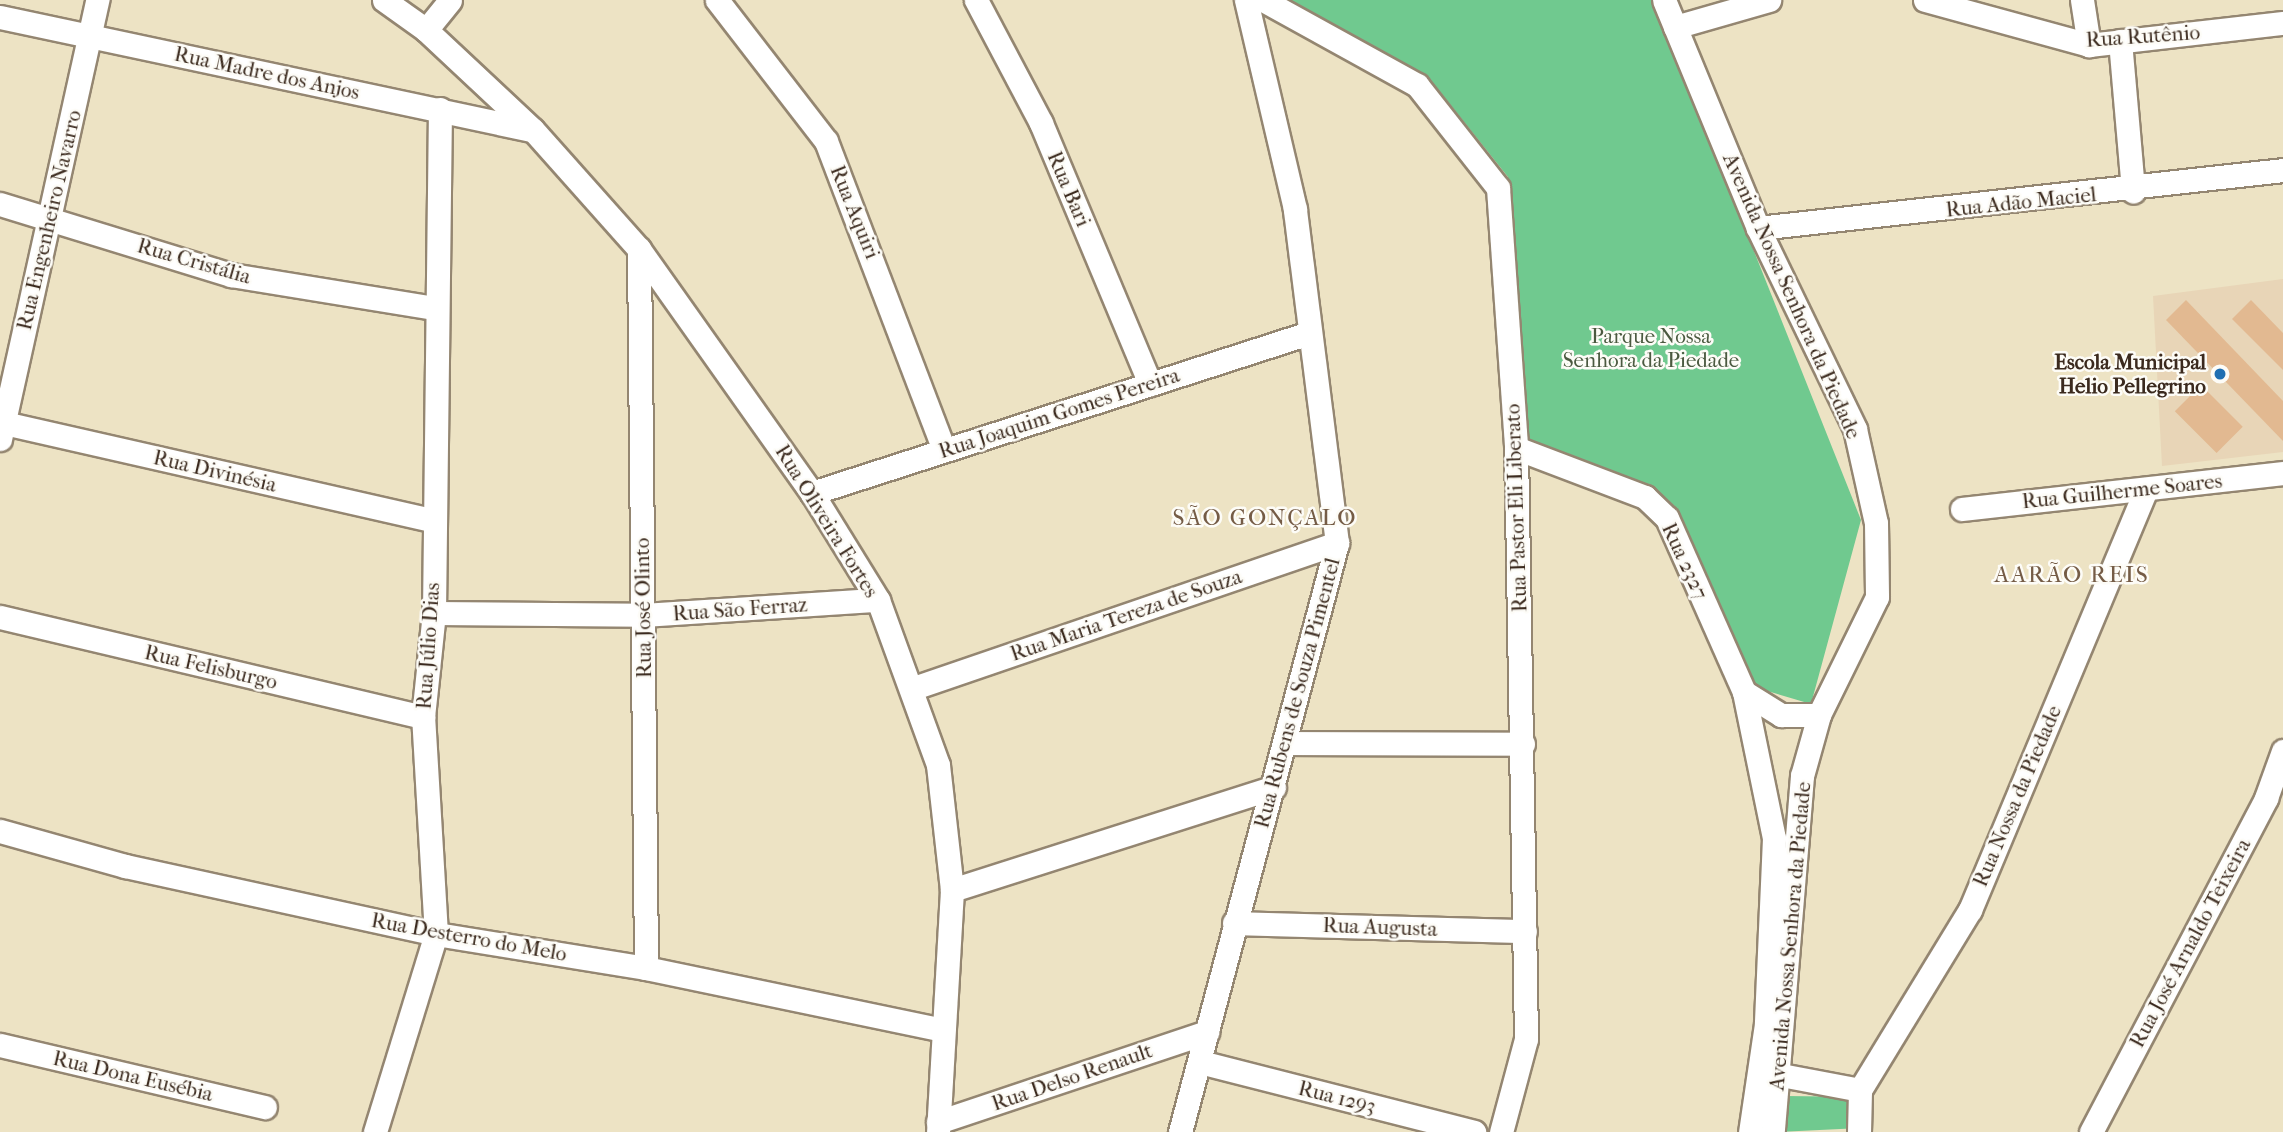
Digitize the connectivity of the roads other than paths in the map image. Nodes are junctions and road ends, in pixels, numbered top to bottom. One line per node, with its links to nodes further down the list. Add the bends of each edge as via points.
1 (97, 0): 16 (street, Rua Engenheiro Navarro)
2 (383, 0): 15 (street, Rua Oliveira Fortes)
3 (450, 0): 15 (street)
4 (718, 0): 32 (street, Rua Aquiri, via 826,141)
5 (976, 0): 29 (street, Rua Bari, via 1041,123)
6 (1246, 0): 28 (street, Rua Rubens de Souza Pimentel, via 1295,209)
7 (1263, 0): 31 (street, Rua Pastor Eli Liberato, via 1417,85 1498,188)
8 (1664, 0): 14 (street, Avenida Nossa Senhora da Piedade)
9 (1769, 0): 14 (street)
10 (1925, 0): 18 (street, Rua Rutênio)
11 (2081, 0): 18 (street)
12 (0, 17): 16 (street, Rua Madre dos Anjos)
13 (2283, 23): 17 (street, Rua Rutênio)
14 (1675, 27): 25 (street, Avenida Nossa Senhora da Piedade)
15 (426, 30): 20 (street, Rua Oliveira Fortes)
16 (90, 36): 19 (street, Rua Madre dos Anjos); 24 (street, Rua Engenheiro Navarro)
17 (2120, 41): 18 (street, Rua Rutênio); 22 (street)
18 (2090, 45)
19 (440, 109): 20 (street, Rua Madre dos Anjos); 27 (street, Rua Júlio Dias)
20 (533, 130): 26 (street, Rua Oliveira Fortes)
21 (2283, 170): 22 (street, Rua Adão Maciel)
22 (2133, 191): 25 (street, Rua Adão Maciel)
23 (0, 204): 24 (street, Rua Cristália)
24 (50, 216): 27 (street, Rua Cristália, via 230,275); 30 (street, Rua Engenheiro Navarro)
25 (1758, 228): 45 (street, Avenida Nossa Senhora da Piedade, via 1855,429 1876,523 1877,597)
26 (639, 249): 35 (street, Rua Oliveira Fortes); 41 (street, Rua José Olinto)
27 (434, 308): 37 (street, Rua Júlio Dias)
28 (1306, 334): 29 (street, Rua Joaquim Gomes Pereira); 38 (street, Rua Rubens de Souza Pimentel)
29 (1150, 384): 32 (street, Rua Joaquim Gomes Pereira)
30 (1, 428): 37 (street, Rua Divinésia)
31 (1516, 448): 44 (street, Rua 2327, via 1645,497 1667,518 1744,692); 48 (street, Rua Pastor Eli Liberato)
32 (944, 450): 35 (street, Rua Joaquim Gomes Pereira)
33 (2283, 473): 34 (street, Rua Guilherme Soares)
34 (2146, 489): 36 (street, Rua Guilherme Soares); 62 (street, Rua Nossa da Piedade, via 1970,910)
35 (812, 493): 39 (street, Rua Oliveira Fortes)
36 (1962, 509)
37 (431, 520): 40 (street, Rua Júlio Dias)
38 (1337, 543): 43 (street, Rua Maria Tereza de Souza); 47 (street, Rua Rubens de Souza Pimentel)
39 (878, 600): 41 (street, Rua São Ferraz); 43 (street, Rua Oliveira Fortes)
40 (434, 612): 41 (street, Rua São Ferraz); 46 (street, Rua Júlio Dias)
41 (643, 615): 56 (street, Rua José Olinto)
42 (0, 617): 46 (street, Rua Felisburgo)
43 (914, 688): 52 (street, Rua Oliveira Fortes, via 938,765)
44 (1760, 714): 45 (street, Rua 2327); 61 (street, Avenida Nossa Senhora da Piedade, via 1774,838)
45 (1819, 715): 61 (street, Avenida Nossa Senhora da Piedade, via 1802,776)
46 (423, 717): 55 (street, Rua Júlio Dias)
47 (1285, 743): 48 (street); 50 (street, Rua Rubens de Souza Pimentel)
48 (1523, 744): 54 (street, Rua Pastor Eli Liberato)
49 (2283, 751): 66 (street, Rua José Arnaldo Teixeira, via 2266,799)
50 (1274, 787): 52 (street); 53 (street, Rua Rubens de Souza Pimentel)
51 (0, 831): 55 (street, Rua Desterro do Melo, via 125,866)
52 (952, 890): 57 (street, Rua Oliveira Fortes)
53 (1234, 923): 54 (street, Rua Augusta); 58 (street, Rua Rubens de Souza Pimentel)
54 (1525, 931): 69 (street, Rua Pastor Eli Liberato, via 1526,1039)
55 (436, 934): 56 (street, Rua Desterro do Melo); 67 (street, Rua Júlio Dias)
56 (646, 968): 57 (street, Rua Desterro do Melo)
57 (942, 1030): 64 (street, Rua Oliveira Fortes)
58 (1206, 1032): 60 (street, Rua Rubens de Souza Pimentel); 64 (street, Rua Delso Renault)
59 (0, 1045): 63 (street, Rua Dona Eusébia)
60 (1200, 1062): 65 (street, Rua Rubens de Souza Pimentel); 68 (street, Rua 1293)
61 (1769, 1072): 62 (street); 70 (street, Avenida Nossa Senhora da Piedade); 71 (street, Avenida Nossa Senhora da Piedade)
62 (1860, 1090): 72 (street, Rua Nossa da Piedade)
63 (265, 1107)
64 (938, 1127)
65 (1187, 1127)
66 (2099, 1129)
67 (375, 1132)
68 (1474, 1132)
69 (1501, 1132)
70 (1750, 1132)
71 (1773, 1132)
72 (1858, 1132)

